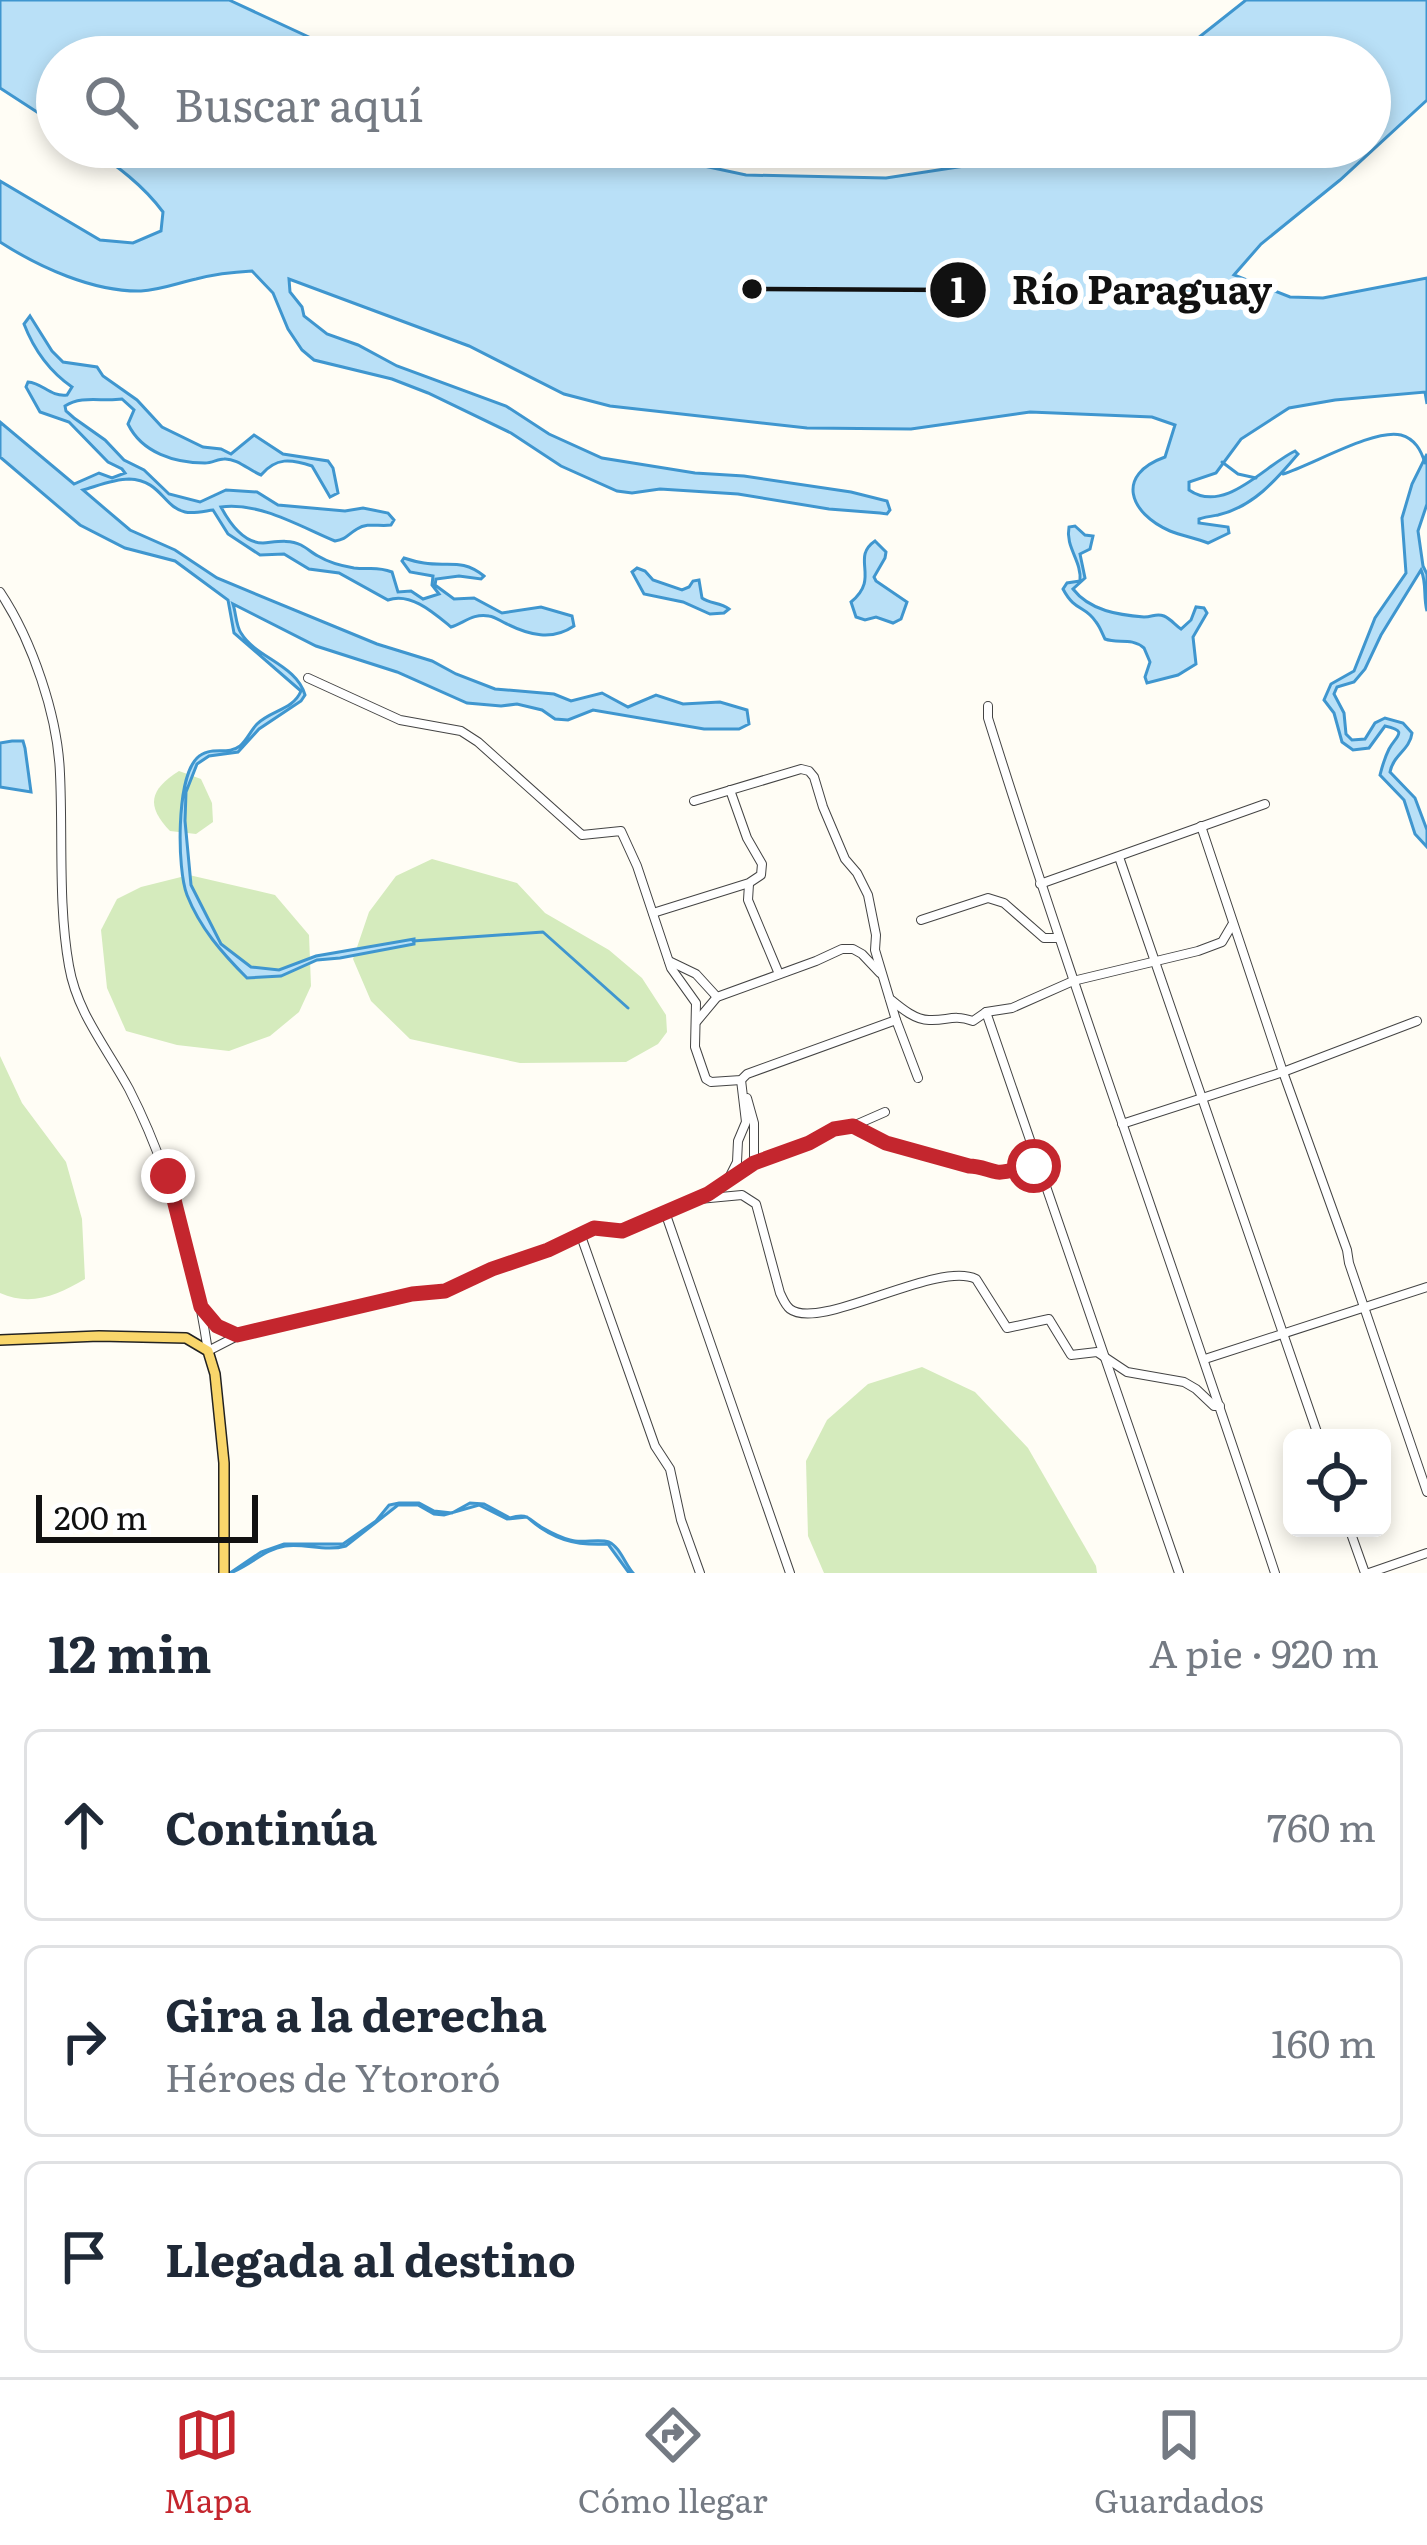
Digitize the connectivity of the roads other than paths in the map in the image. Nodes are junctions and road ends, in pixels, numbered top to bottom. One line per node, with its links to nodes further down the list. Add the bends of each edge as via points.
1 (0, 592): 44 (street, via 49,708 60,767 69,966 81,1009 168,1176)
2 (308, 678): 11 (street, via 408,723 461,731 582,835 621,831)
3 (988, 706): 10 (street)
4 (730, 790): 5 (street); 9 (street, via 763,868); 20 (street, via 801,769 814,777 868,895)
5 (694, 801)
6 (1265, 804): 7 (street)
7 (1201, 826): 8 (street); 13 (street)
8 (1119, 857): 10 (street); 18 (street)
9 (749, 883): 11 (street); 19 (street, via 748,900)
10 (1040, 884): 14 (street)
11 (653, 914): 17 (street)
12 (921, 920): 14 (street, via 988,898 1044,938)
13 (1233, 924): 15 (street); 16 (street)
14 (1058, 938): 21 (street)
15 (1222, 942): 16 (street); 18 (street)
16 (1244, 954): 30 (street)
17 (668, 961): 22 (street, via 696,974); 28 (street, via 696,1003)
18 (1155, 962): 21 (street); 33 (street)
19 (779, 974): 20 (street, via 853,949); 22 (street)
20 (885, 979): 23 (street)
21 (1073, 981): 24 (street); 35 (street)
22 (717, 997): 28 (street)
23 (890, 1000): 25 (street); 26 (street, via 921,1019)
24 (986, 1012): 26 (street); 29 (street)
25 (896, 1020): 31 (street); 32 (street)
26 (973, 1021): 29 (street)
27 (1417, 1022): 30 (street)
28 (696, 1023): 32 (street, via 706,1079)
29 (994, 1037): 38 (street)
30 (1283, 1072): 33 (street); 45 (street)
31 (918, 1078)
32 (741, 1080): 37 (street, via 754,1123); 39 (street, via 746,1121)
33 (1202, 1099): 35 (street); 46 (street)
34 (885, 1112): 36 (street)
35 (1122, 1124): 51 (street)
36 (853, 1126): 37 (street); 38 (street, via 997,1173)
37 (754, 1163): 39 (street)
38 (1040, 1168): 50 (street)
39 (729, 1178): 40 (street)
40 (697, 1199): 41 (street); 50 (street, via 742,1195 756,1204 780,1293 793,1311 815,1315 969,1275 1007,1328 1049,1318 1071,1355)
41 (665, 1212): 42 (street, via 622,1231 594,1228); 60 (street)
42 (581, 1236): 47 (street, via 441,1292); 59 (street, via 670,1469)
43 (1427, 1287): 45 (street)
44 (201, 1307): 47 (street); 49 (street)
45 (1365, 1307): 46 (street); 54 (street)
46 (1283, 1334): 51 (street); 53 (street)
47 (237, 1335): 49 (street)
48 (0, 1340): 49 (main road, via 186,1338)
49 (208, 1352): 57 (main road, via 224,1463)
50 (1103, 1354): 52 (street, via 1127,1372 1184,1382); 61 (street)
51 (1204, 1359): 52 (street)
52 (1220, 1406): 62 (street)
53 (1316, 1429)
54 (1427, 1492)
55 (1354, 1537): 58 (street)
56 (1427, 1553): 58 (street)
57 (224, 1570)
58 (1371, 1572)
59 (700, 1573)
60 (790, 1573)
61 (1179, 1573)
62 (1275, 1573)

